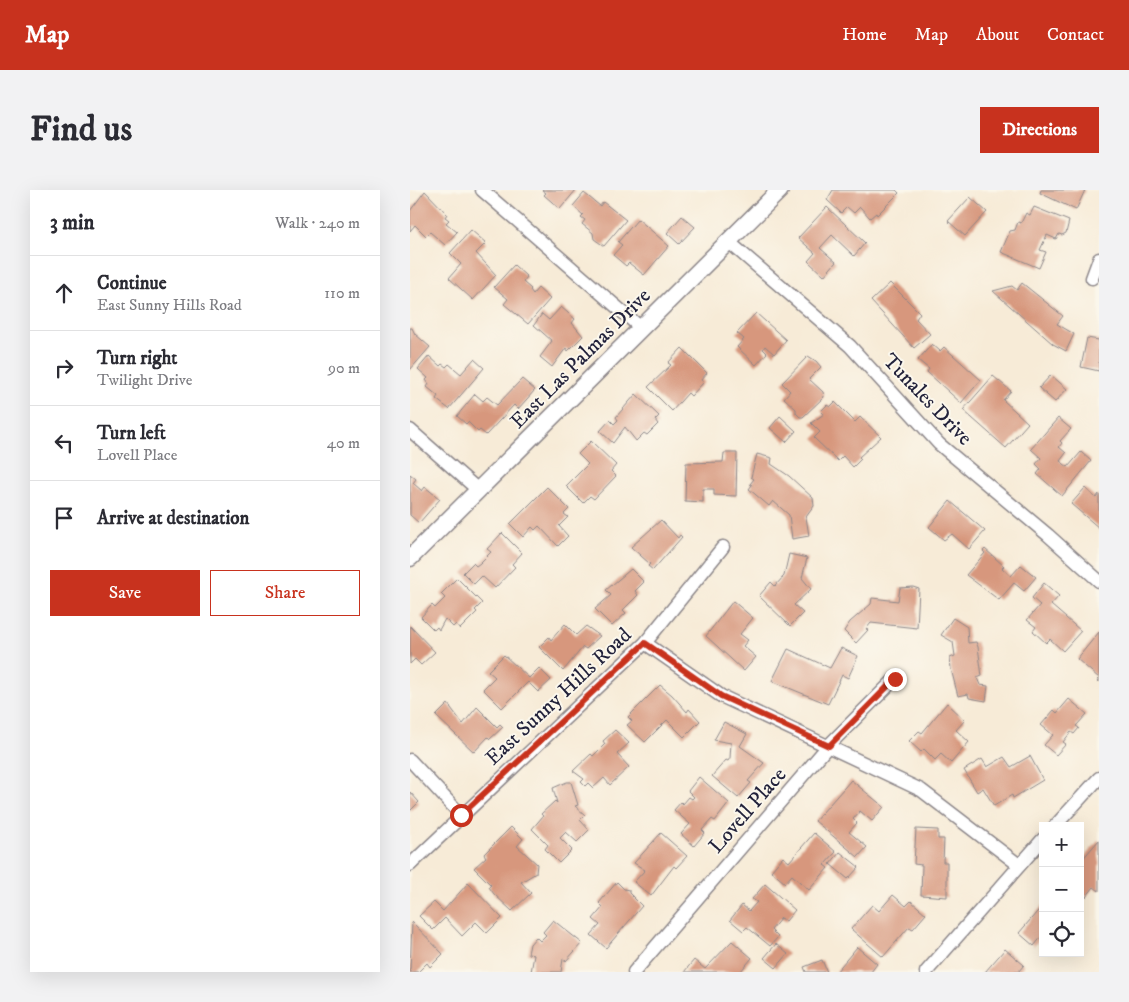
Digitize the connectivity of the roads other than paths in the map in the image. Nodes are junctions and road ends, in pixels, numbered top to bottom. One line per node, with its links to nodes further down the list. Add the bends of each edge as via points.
1 (482, 190): 6 (street)
2 (780, 190): 3 (street, East Las Palmas Drive)
3 (729, 242): 6 (street, East Las Palmas Drive); 11 (street, Tunales Drive, via 850,346 939,444)
4 (1099, 259): 5 (street)
5 (1092, 278)
6 (641, 328): 8 (street, East Las Palmas Drive)
7 (410, 430): 8 (street)
8 (477, 489): 10 (street, East Las Palmas Drive)
9 (724, 548): 12 (street, East Sunny Hills Road)
10 (410, 558)
11 (1099, 581)
12 (645, 643): 14 (street, via 721,696); 17 (street, East Sunny Hills Road)
13 (895, 679): 14 (street, Lovell Place)
14 (829, 746): 21 (street, via 921,790); 22 (street, Lovell Place)
15 (410, 760): 17 (street)
16 (1099, 778): 18 (street)
17 (461, 815): 20 (street, East Sunny Hills Road)
18 (1059, 822)
19 (1039, 843): 21 (street)
20 (410, 865)
21 (1019, 865): 23 (street)
22 (634, 972)
23 (926, 972)

